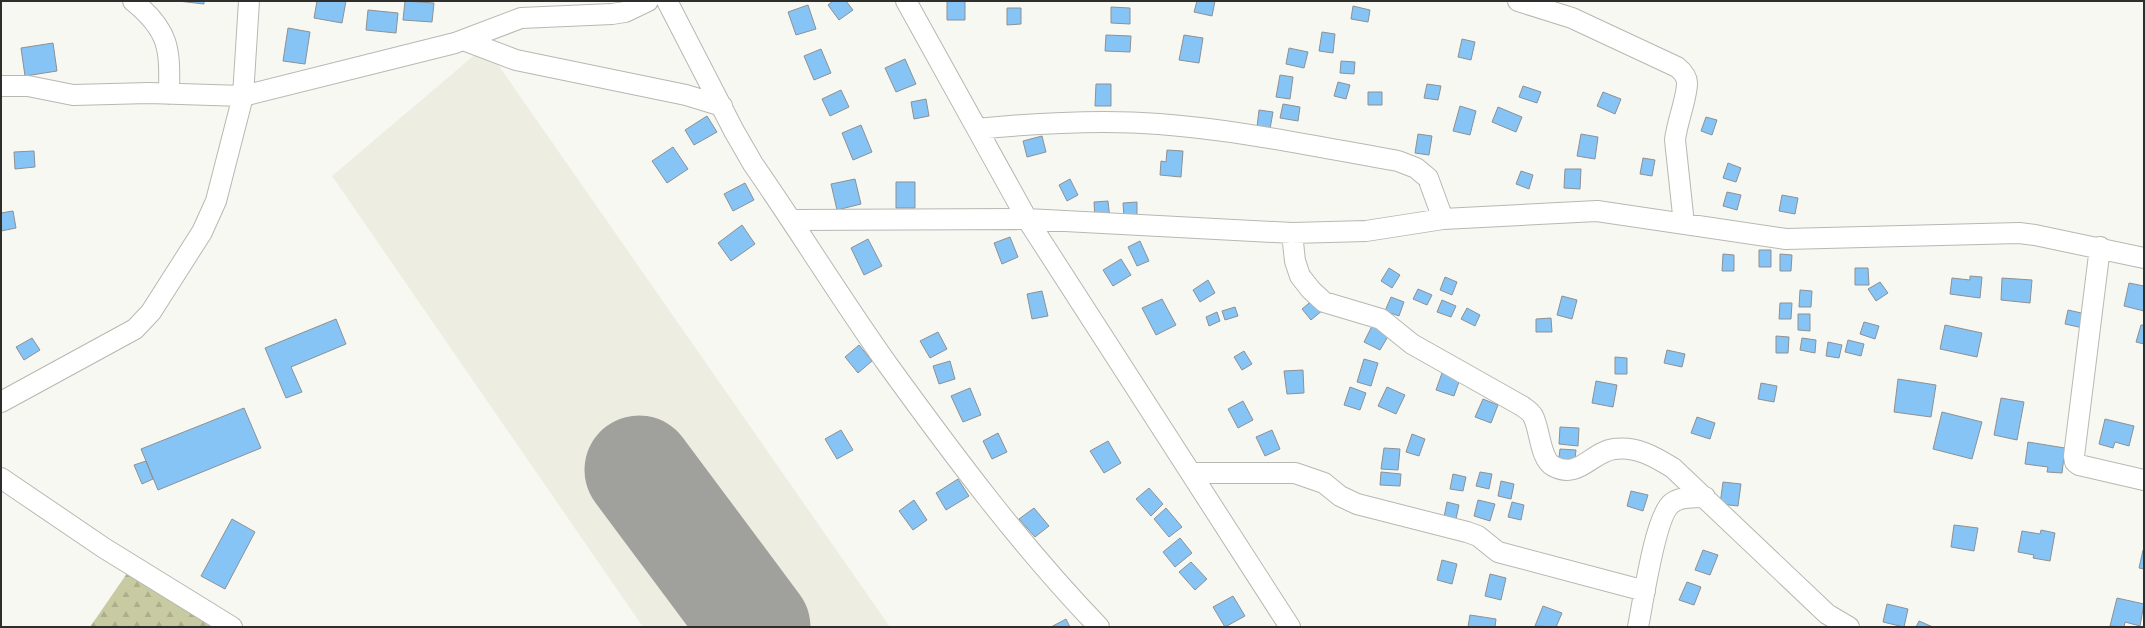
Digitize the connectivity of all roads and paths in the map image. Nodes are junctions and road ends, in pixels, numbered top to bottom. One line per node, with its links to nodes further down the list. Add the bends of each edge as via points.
1 (133, 1): 9 (street, via 153,17 165,39 170,60)
2 (249, 1): 10 (street)
3 (648, 1): 7 (street, via 618,13 522,18)
4 (667, 1): 11 (street)
5 (906, 1): 12 (street)
6 (1518, 1): 16 (street, via 1572,18 1677,66 1685,74 1687,83 1676,128)
7 (463, 40): 10 (street); 11 (street, via 516,60 686,95)
8 (1, 86): 9 (street, via 28,86 73,95)
9 (169, 94): 10 (street)
10 (243, 96): 20 (street, via 216,201 202,232 151,312 135,329)
11 (722, 106): 15 (street, via 753,164)
12 (977, 129): 13 (street); 14 (street, via 1113,122 1158,124 1215,130 1398,161 1416,168 1428,178)
13 (1027, 219): 15 (street); 17 (street); 21 (street)
14 (1443, 219): 16 (street, via 1597,211); 17 (street, via 1366,231)
15 (793, 220): 28 (street, via 888,364 1008,524)
16 (1684, 224): 18 (street, via 1786,239 2019,233)
17 (1292, 233): 24 (street, via 1295,261 1300,276 1324,302 1381,319 1412,344 1522,406 1533,415 1544,458 1552,466 1564,469 1580,468 1613,449 1630,449 1648,453 1673,468)
18 (2100, 247): 19 (street); 23 (street, via 2074,456 2079,465)
19 (2144, 258)
20 (1, 402)
21 (1191, 473): 25 (street, via 1295,473 1324,483 1340,496 1357,504 1478,536 1498,552); 26 (street)
22 (1, 478): 27 (street, via 104,548)
23 (2144, 480)
24 (1705, 497): 25 (street, via 1679,499 1665,509); 30 (street, via 1827,614)
25 (1646, 591): 29 (street)
26 (1289, 626)
27 (232, 627)
28 (1099, 627)
29 (1638, 627)
30 (1849, 627)

